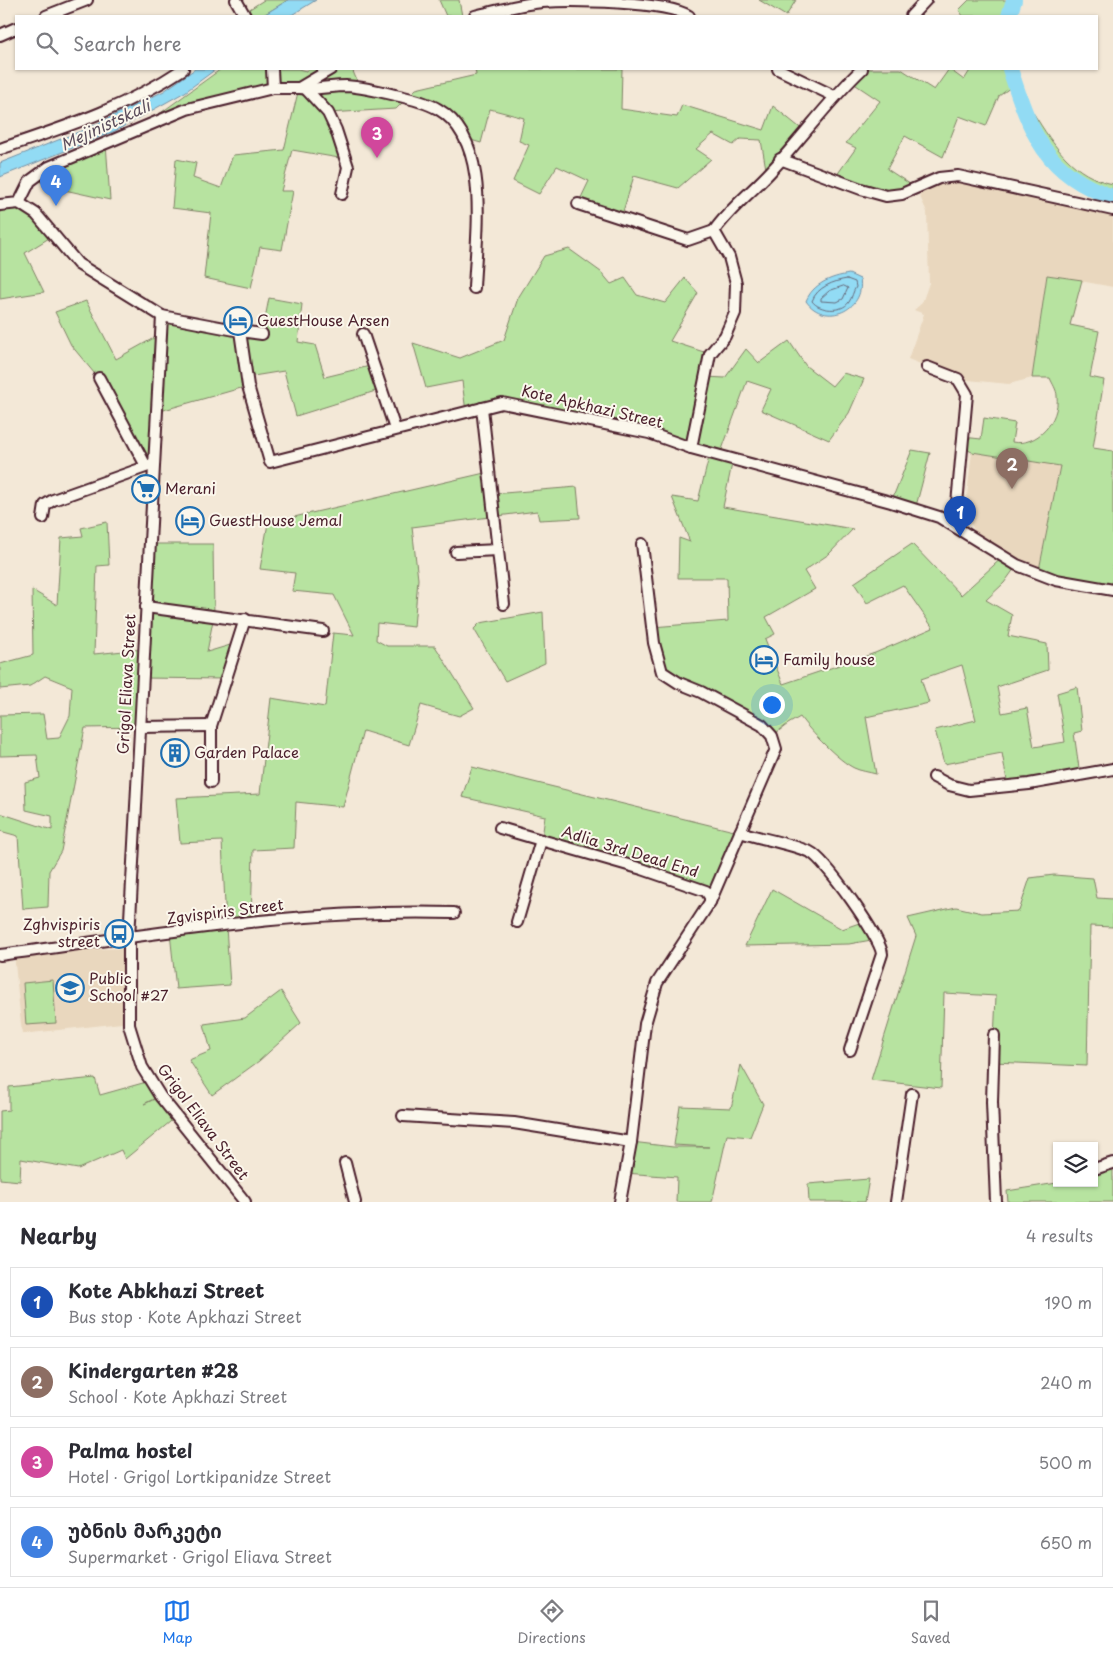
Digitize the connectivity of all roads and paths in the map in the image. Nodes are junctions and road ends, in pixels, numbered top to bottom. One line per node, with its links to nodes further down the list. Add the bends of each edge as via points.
1 (87, 0): 5 (street)
2 (236, 0): 6 (street)
3 (926, 0): 9 (street)
4 (642, 3): 7 (street, via 542,2); 8 (street)
5 (49, 15)
6 (243, 15)
7 (480, 15)
8 (687, 15)
9 (912, 15)
10 (15, 28): 11 (street)
11 (0, 35)
12 (181, 70): 20 (street, via 93,118)
13 (272, 70): 17 (street)
14 (330, 70): 18 (street)
15 (780, 70): 19 (street)
16 (861, 70): 19 (street)
17 (273, 88): 18 (street); 23 (street, via 187,109 48,167 30,181)
18 (303, 89): 22 (street, via 328,114 336,130 348,167); 28 (street, via 346,86 376,90 438,109 451,120 472,156 477,179)
19 (834, 96): 21 (street)
20 (0, 149)
21 (780, 160): 26 (street, via 886,196 902,194 939,178 958,176); 27 (street)
22 (342, 194)
23 (19, 203): 25 (street); 29 (street, via 36,214 78,264)
24 (578, 204): 27 (street, via 688,240)
25 (0, 205)
26 (1113, 210)
27 (714, 231): 37 (street, via 729,257 736,283 735,313 725,336 710,354)
28 (474, 288)
29 (162, 316): 30 (street); 38 (street, Grigol Eliava Street)
30 (240, 330): 31 (street); 36 (street, Kote Apkhazi Street, via 248,386 270,462)
31 (262, 334)
32 (364, 334): 36 (street)
33 (927, 367): 40 (street, via 958,379 967,394)
34 (99, 378): 38 (street)
35 (482, 408): 36 (street, Kote Apkhazi Street); 37 (street, Kote Apkhazi Street, via 502,403 526,406 649,433); 42 (street)
36 (395, 429)
37 (691, 448): 40 (street, Kote Apkhazi Street, via 891,502 939,517)
38 (150, 465): 39 (street, via 53,500 45,505); 46 (street, Grigol Eliava Street)
39 (43, 518)
40 (954, 526): 44 (street, Kote Apkhazi Street, via 1017,565 1056,580)
41 (642, 544): 55 (street, via 654,643 662,672 762,725 772,736 776,749)
42 (498, 550): 43 (street); 45 (street)
43 (456, 552)
44 (1113, 590)
45 (504, 604)
46 (146, 607): 47 (street); 50 (street, Grigol Eliava Street)
47 (245, 619): 48 (street); 49 (street)
48 (323, 630)
49 (211, 726): 50 (street); 53 (street)
50 (140, 728): 60 (street, Grigol Eliava Street)
51 (1113, 770): 52 (street, via 969,790)
52 (934, 777)
53 (211, 782)
54 (500, 828): 56 (street)
55 (740, 832): 57 (street); 63 (street, via 811,853 828,869 877,939 882,954)
56 (541, 840): 57 (street, Adlia 3rd Dead End, via 706,891); 59 (street, Adlia 3rd Dead End)
57 (710, 902): 66 (street, via 658,983 645,1024)
58 (454, 912): 60 (street, Zgvispiris Street, via 410,911 276,920)
59 (517, 922)
60 (128, 938): 61 (street, Zgvispiris Street); 70 (street, Grigol Eliava Street, via 129,1025 142,1068 160,1096)
61 (0, 954)
62 (994, 1035): 74 (street, via 992,1102)
63 (850, 1050)
64 (912, 1094): 73 (street)
65 (403, 1116): 66 (street, via 514,1123)
66 (631, 1142): 72 (street)
67 (345, 1163): 71 (street)
68 (1113, 1163): 69 (street)
69 (1098, 1168)
70 (245, 1202)
71 (355, 1202)
72 (620, 1202)
73 (896, 1202)
74 (996, 1202)

